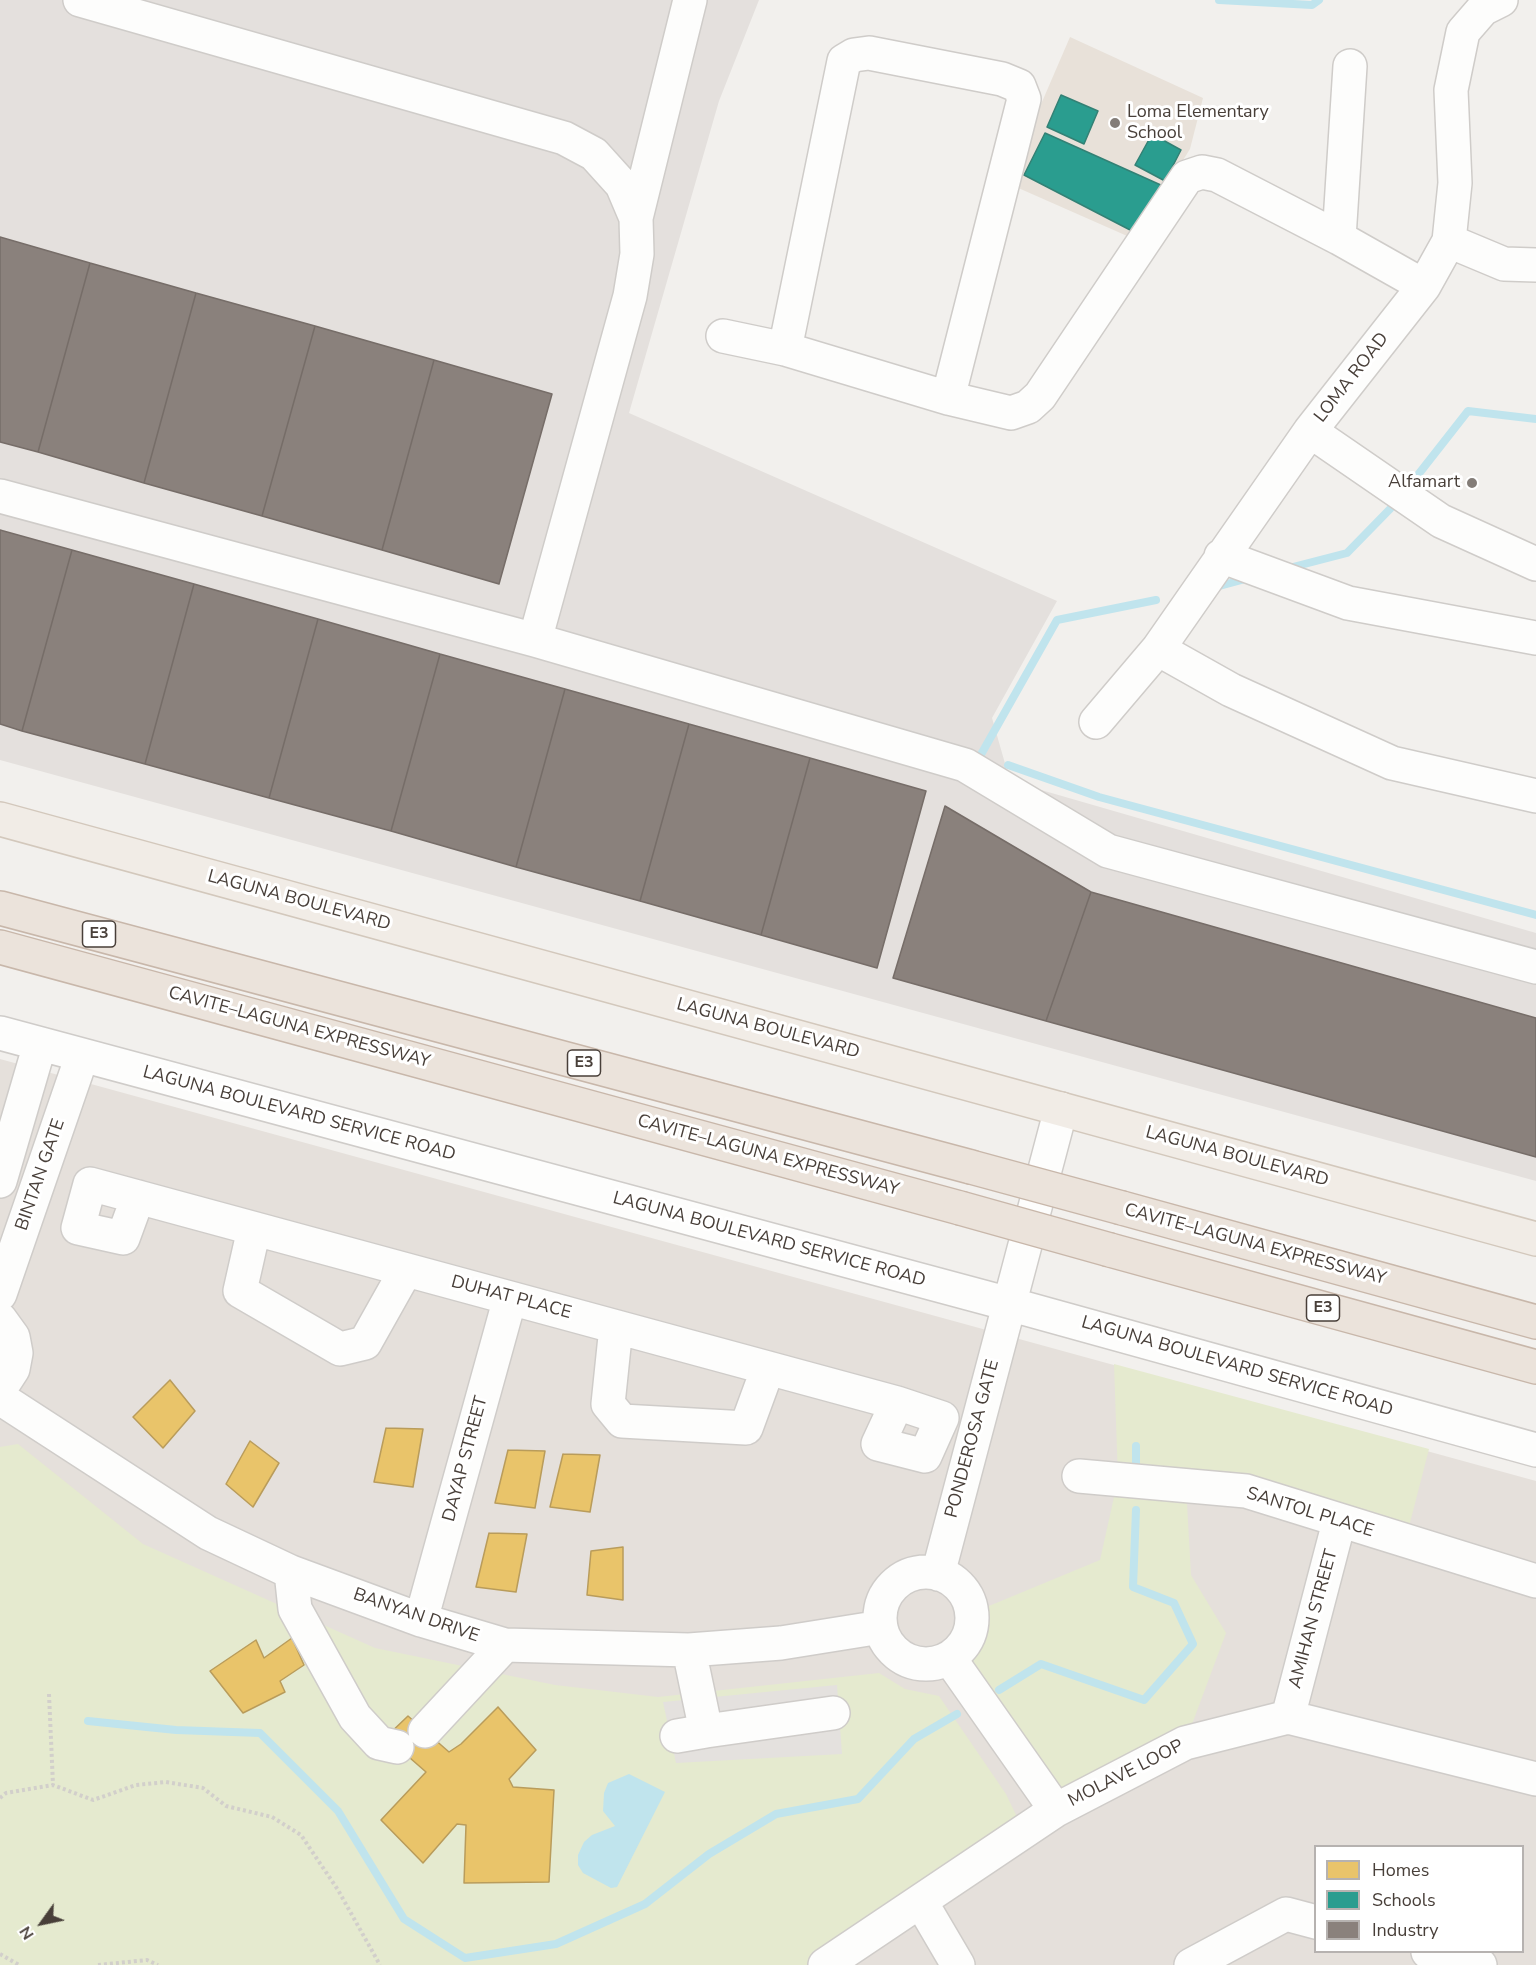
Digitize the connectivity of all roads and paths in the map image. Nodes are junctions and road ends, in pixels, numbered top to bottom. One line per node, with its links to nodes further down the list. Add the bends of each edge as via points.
1 (80, 0): 5 (street, via 564,138 594,154 622,185)
2 (690, 0): 5 (street)
3 (1501, 0): 7 (street, LOMA ROAD, via 1483,9 1463,32 1451,90 1455,183)
4 (1350, 66): 6 (street)
5 (636, 218): 18 (street, via 638,254 630,296)
6 (1339, 238): 9 (street); 12 (street, via 1217,175 1202,172 1187,177 1040,396 1028,407 1011,412)
7 (1449, 241): 8 (street, via 1504,264); 9 (street, LOMA ROAD)
8 (1536, 265)
9 (1424, 286): 13 (street, LOMA ROAD)
10 (723, 336): 11 (street)
11 (785, 349): 12 (street); 12 (street, via 844,62 854,55 869,53 1002,79 1019,86 1024,99)
12 (948, 398)
13 (1310, 431): 15 (street, LOMA ROAD); 16 (street, via 1441,521)
14 (0, 496): 18 (street)
15 (1221, 556): 17 (street, via 1348,603); 19 (street, LOMA ROAD)
16 (1536, 564)
17 (1536, 638)
18 (535, 640): 25 (street, via 965,765 1108,851)
19 (1158, 649): 20 (street, LOMA ROAD); 21 (street, via 1231,690 1392,762)
20 (1096, 722)
21 (1536, 796)
22 (0, 819): 29 (main road, LAGUNA BOULEVARD)
23 (0, 908): 39 (highway, CAVITE–LAGUNA EXPRESSWAY / E3, bridge)
24 (0, 946): 41 (highway, CAVITE–LAGUNA EXPRESSWAY / E3, bridge)
25 (1536, 967)
26 (0, 1033): 27 (street, LAGUNA BOULEVARD SERVICE ROAD)
27 (40, 1044): 28 (street, LAGUNA BOULEVARD SERVICE ROAD); 30 (street, BINTAN GATE)
28 (82, 1056): 35 (street, BINTAN GATE); 37 (street, LAGUNA BOULEVARD SERVICE ROAD)
29 (1060, 1109): 33 (main road, LAGUNA BOULEVARD); 37 (street, PONDEROSA GATE)
30 (0, 1181)
31 (138, 1197): 32 (street, DUHAT PLACE)
32 (254, 1228): 34 (street, DUHAT PLACE); 34 (street, via 240,1291 340,1349 365,1343)
33 (1536, 1239)
34 (406, 1270): 36 (street, DUHAT PLACE)
35 (0, 1294)
36 (510, 1298): 40 (street, DUHAT PLACE); 52 (street, DAYAP STREET)
37 (1009, 1304): 46 (street, LAGUNA BOULEVARD SERVICE ROAD); 50 (street, PONDEROSA GATE)
38 (0, 1319): 43 (street, via 13,1338 16,1353 13,1369)
39 (1536, 1322)
40 (616, 1327): 42 (street, DUHAT PLACE); 42 (street, via 608,1404 622,1421 746,1428)
41 (1536, 1367)
42 (768, 1368): 45 (street, DUHAT PLACE)
43 (0, 1389)
44 (0, 1398): 49 (street, BANYAN DRIVE, via 208,1533)
45 (897, 1403)
46 (1536, 1450)
47 (1079, 1476): 48 (street, SANTOL PLACE, via 1246,1491)
48 (1340, 1522): 51 (street, SANTOL PLACE); 59 (street, AMIHAN STREET)
49 (291, 1572): 52 (street, BANYAN DRIVE); 61 (street, via 295,1609 355,1717 379,1743)
50 (938, 1574): 53 (street, via 915,1574 895,1585 880,1611); 56 (street, via 961,1588 972,1613 968,1639)
51 (1536, 1581)
52 (421, 1620): 54 (street, BANYAN DRIVE)
53 (881, 1627): 55 (street, BANYAN DRIVE, via 781,1643); 56 (street, via 890,1647 907,1660 928,1664)
54 (505, 1645): 55 (street, BANYAN DRIVE); 60 (street)
55 (689, 1650): 58 (street, via 692,1733)
56 (950, 1659): 65 (street)
57 (49, 1694): 63 (path)
58 (833, 1713)
59 (1288, 1717): 62 (street, MOLAVE LOOP); 65 (street, MOLAVE LOOP, via 1185,1743)
60 (425, 1731)
61 (397, 1747)
62 (1536, 1779)
63 (53, 1785): 64 (path, via 6,1792); 73 (path, via 93,1800 136,1785 166,1782 203,1788 226,1806 272,1817 301,1835 348,1906)
64 (0, 1797)
65 (1056, 1810): 66 (street, MOLAVE LOOP)
66 (921, 1902): 74 (street, MOLAVE LOOP); 75 (street)
67 (1314, 1921): 76 (street, via 1286,1914)
68 (1432, 1953): 77 (street)
69 (0, 1954): 70 (path)
70 (19, 1965)
71 (98, 1965): 72 (path, via 147,1960)
72 (158, 1965)
73 (380, 1965)
74 (825, 1965)
75 (958, 1965)
76 (1191, 1965)
77 (1480, 1965)

